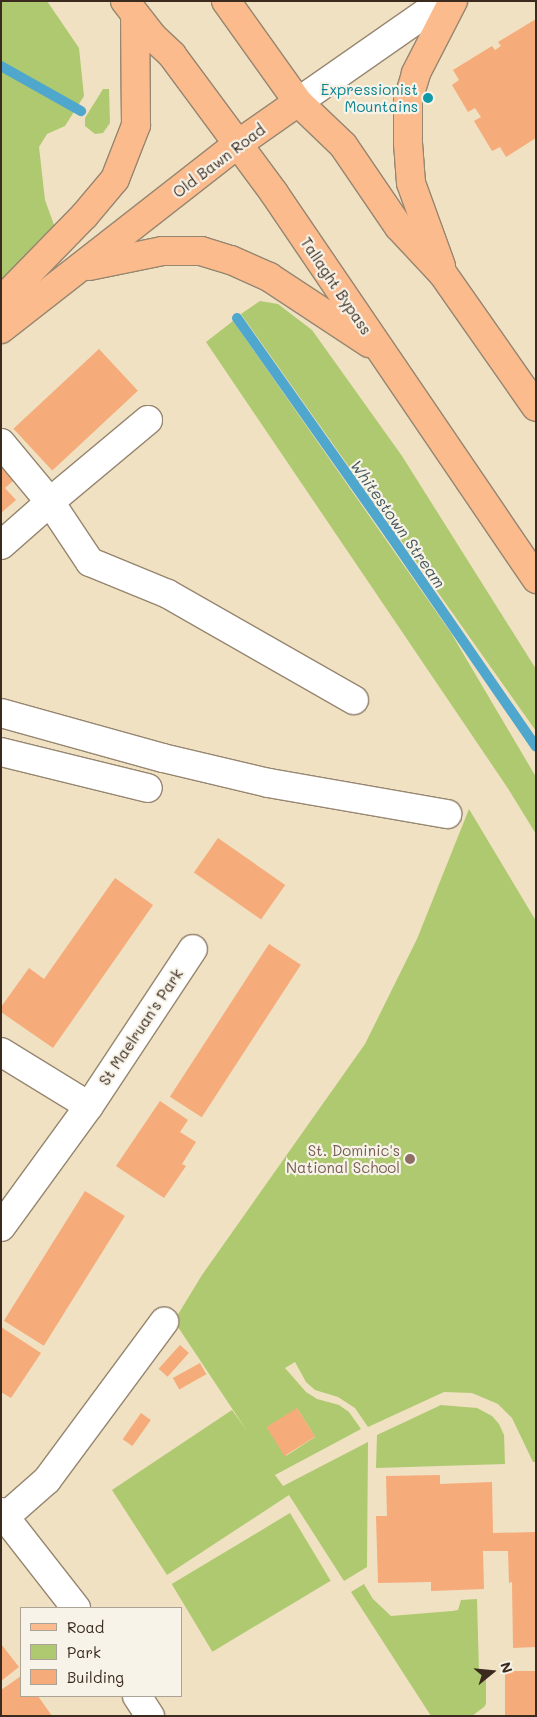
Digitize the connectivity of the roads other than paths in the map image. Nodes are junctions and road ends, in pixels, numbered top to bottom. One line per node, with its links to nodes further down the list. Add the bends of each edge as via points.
1 (226, 1): 5 (main road)
2 (443, 1): 5 (street, Old Bawn Road)
3 (453, 1): 8 (main road, via 416,73 408,100 411,183)
4 (130, 8): 6 (main road, Tallaght Bypass, via 172,55); 9 (main road, via 136,125 115,179 84,216)
5 (298, 102): 6 (main road, Old Bawn Road); 8 (main road, via 343,144 399,227)
6 (238, 144): 7 (main road, Old Bawn Road); 11 (main road, Tallaght Bypass)
7 (80, 268): 10 (main road, Old Bawn Road); 11 (main road, via 162,251 201,251 232,260 268,277)
8 (443, 274): 12 (main road)
9 (1, 301)
10 (1, 329)
11 (380, 350): 17 (main road, Tallaght Bypass)
12 (536, 407)
13 (148, 420): 15 (street)
14 (1, 443): 15 (street)
15 (50, 502): 16 (street); 18 (street, via 90,562 168,594)
16 (1, 545)
17 (536, 579)
18 (354, 700)
19 (1, 713): 22 (street, via 163,758 269,783)
20 (1, 752): 21 (street)
21 (148, 788)
22 (447, 814)
23 (193, 949): 25 (street, St Maelruan's Park)
24 (1, 1052): 25 (street)
25 (89, 1106): 26 (street, St Maelruan's Park)
26 (1, 1226)
27 (164, 1322): 28 (street, via 47,1480)
28 (3, 1514): 29 (street)
29 (75, 1607)
30 (138, 1697): 31 (street)
31 (150, 1716)

